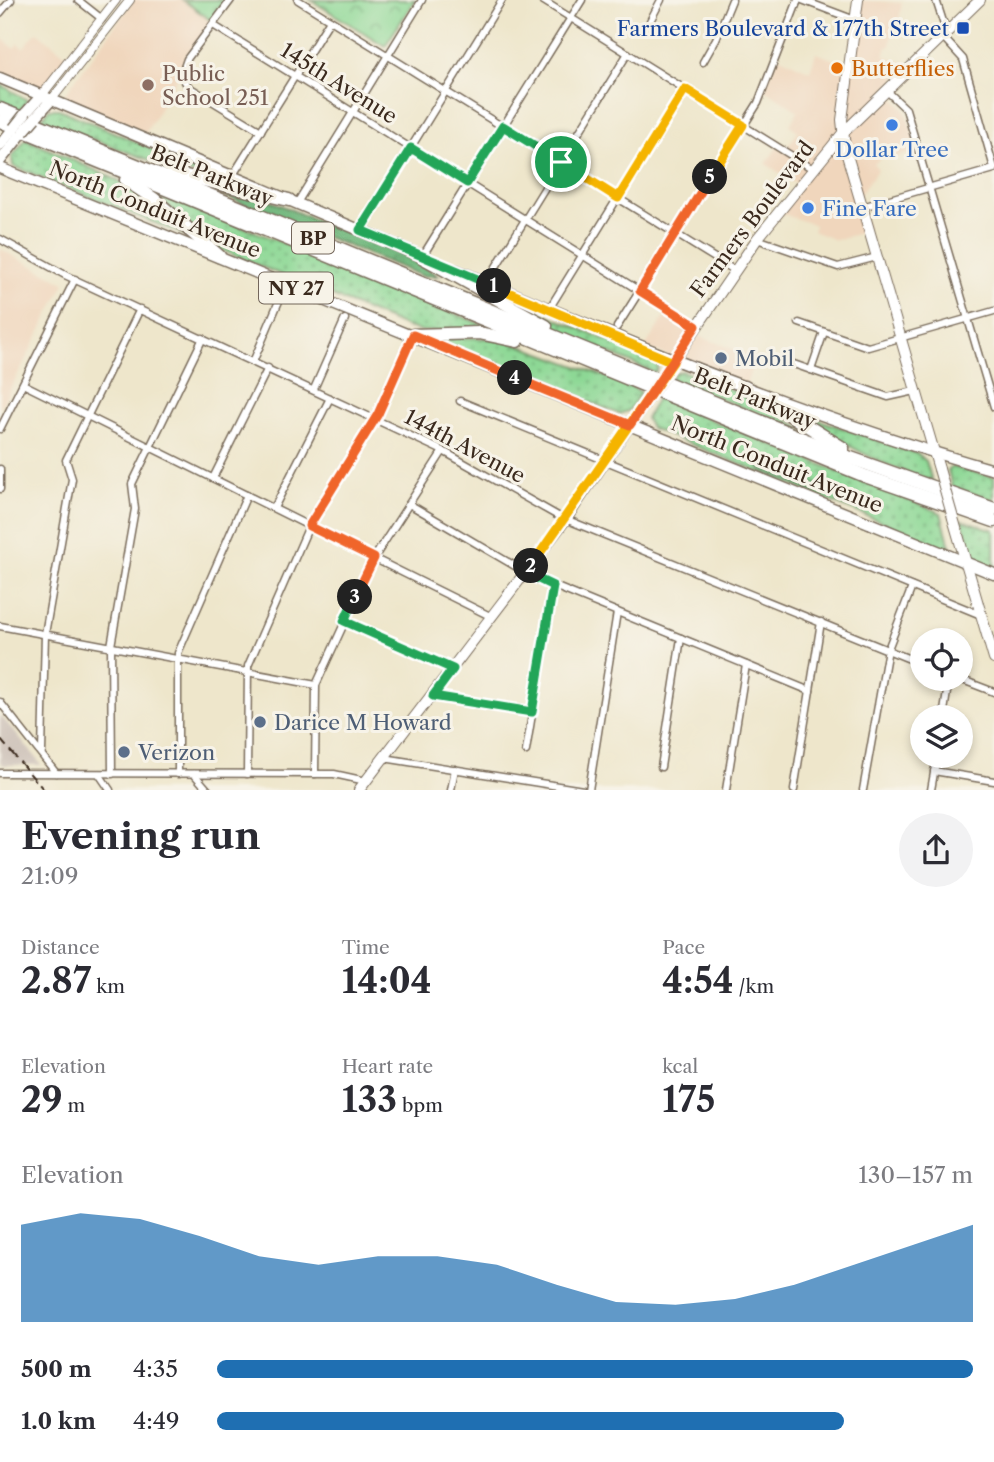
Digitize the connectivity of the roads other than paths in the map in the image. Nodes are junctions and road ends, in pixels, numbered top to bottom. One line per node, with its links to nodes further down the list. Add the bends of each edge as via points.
1 (11, 0): 17 (street)
2 (79, 0): 19 (street)
3 (116, 0): 19 (street)
4 (130, 0): 33 (street)
5 (232, 0): 23 (street)
6 (298, 0): 20 (street)
7 (422, 0): 26 (street)
8 (502, 0): 31 (street)
9 (542, 0): 18 (street)
10 (582, 0): 18 (street)
11 (661, 0): 22 (street)
12 (732, 0): 27 (street)
13 (800, 0): 21 (street); 37 (street, via 758,103)
14 (858, 0): 21 (main road)
15 (936, 0): 24 (street)
16 (980, 0): 24 (main road, Farmers Boulevard)
17 (0, 13)
18 (570, 18): 25 (street); 38 (street)
19 (102, 19): 33 (street)
20 (330, 20): 26 (street); 28 (street)
21 (855, 20): 40 (main road)
22 (650, 21)
23 (213, 24): 28 (street, 145th Avenue); 39 (street, via 181,76 189,87)
24 (944, 33): 32 (main road, Farmers Boulevard); 48 (street, via 963,59)
25 (628, 53): 30 (street); 45 (street)
26 (388, 55): 31 (street); 35 (street)
27 (703, 62)
28 (295, 76): 35 (street, 145th Avenue); 39 (street)
29 (0, 78): 33 (main road)
30 (685, 89): 37 (street); 52 (street)
31 (446, 90): 38 (street); 42 (street)
32 (886, 90): 40 (main road, Farmers Boulevard); 51 (street, via 906,109)
33 (47, 97): 41 (main road, bridge); 49 (main road)
34 (0, 109): 43 (highway, Belt Parkway / BP)
35 (352, 112): 42 (street, 145th Avenue); 53 (street)
36 (0, 121): 43 (highway, Belt Parkway / BP)
37 (743, 125): 47 (street); 57 (street)
38 (503, 126): 45 (street); 50 (street)
39 (261, 131): 49 (street)
40 (843, 133): 47 (main road, Farmers Boulevard); 54 (main road)
41 (5, 145): 44 (main road)
42 (411, 148): 50 (street, 145th Avenue); 56 (street)
43 (90, 152): 53 (highway); 61 (highway); 81 (highway, Belt Parkway / BP); 85 (highway, Belt Parkway / BP)
44 (0, 161)
45 (561, 162): 52 (street); 55 (street)
46 (0, 168): 61 (main road, North Conduit Avenue / NY 27)
47 (813, 169): 59 (main road, Farmers Boulevard)
48 (994, 169): 51 (street)
49 (233, 175): 53 (main road)
50 (467, 183): 55 (street, 145th Avenue); 62 (street)
51 (929, 188): 54 (street); 72 (street)
52 (618, 198): 57 (street); 60 (street)
53 (293, 201): 56 (main road)
54 (862, 207): 63 (main road)
55 (525, 219): 60 (street, 145th Avenue); 66 (street)
56 (360, 230): 62 (main road)
57 (675, 233): 64 (street); 67 (street)
58 (0, 239): 65 (street, 144th Avenue)
59 (757, 239): 63 (street, via 838,267); 64 (main road, Farmers Boulevard)
60 (582, 255): 67 (street, 145th Avenue); 70 (street)
61 (219, 256): 78 (main road, North Conduit Avenue / NY 27)
62 (422, 257): 66 (main road); 81 (highway)
63 (877, 257): 79 (main road)
64 (734, 270): 75 (main road, Farmers Boulevard)
65 (75, 279): 69 (street, 144th Avenue); 88 (street)
66 (486, 283): 70 (main road)
67 (640, 291): 75 (street, 145th Avenue); 76 (street)
68 (282, 294): 83 (street)
69 (140, 309): 80 (street, 144th Avenue); 95 (street)
70 (549, 309): 84 (main road)
71 (994, 310): 72 (street)
72 (967, 318): 79 (street); 94 (street)
73 (345, 319): 90 (street)
74 (799, 323): 77 (street)
75 (696, 326): 84 (main road, Farmers Boulevard)
76 (617, 327)
77 (824, 332): 79 (street, via 868,347); 87 (street)
78 (413, 335): 85 (highway, via 493,335); 96 (street); 97 (main road, North Conduit Avenue / NY 27)
79 (900, 337): 91 (main road)
80 (203, 338): 83 (street, 144th Avenue); 99 (street)
81 (588, 351): 105 (highway, Belt Parkway / BP)
82 (785, 361): 87 (street)
83 (253, 362): 86 (street, 144th Avenue)
84 (673, 362): 89 (main road); 97 (main road, Farmers Boulevard, bridge)
85 (596, 366): 111 (highway, Belt Parkway / BP, via 865,476)
86 (268, 369): 90 (street, 144th Avenue); 106 (street)
87 (811, 370): 91 (street, via 888,397)
88 (23, 384): 95 (street); 98 (street)
89 (745, 387): 101 (main road); 105 (highway)
90 (314, 389): 92 (street, 144th Avenue)
91 (915, 391): 101 (main road)
92 (330, 398): 96 (street, 144th Avenue); 110 (street)
93 (460, 401): 102 (street)
94 (994, 407)
95 (87, 416): 99 (street); 126 (street, via 66,460 72,479)
96 (375, 419): 100 (street, 144th Avenue); 113 (street)
97 (630, 425): 102 (main road, Farmers Boulevard); 115 (main road, North Conduit Avenue / NY 27)
98 (0, 429)
99 (150, 447): 106 (street); 128 (street, via 132,484 135,509)
100 (443, 451): 109 (street); 112 (street, 144th Avenue)
101 (934, 453): 104 (main road); 115 (main road, bridge)
102 (605, 461): 112 (main road, Farmers Boulevard); 119 (street)
103 (0, 469): 107 (street)
104 (994, 470)
105 (886, 472): 111 (highway, Belt Parkway / BP)
106 (213, 478): 108 (street)
107 (0, 489)
108 (247, 495): 110 (street); 130 (street)
109 (408, 505): 114 (street); 116 (street)
110 (274, 508): 113 (street)
111 (993, 517)
112 (566, 519): 116 (main road, Farmers Boulevard); 124 (street, 144th Avenue)
113 (309, 526): 114 (street); 135 (street)
114 (374, 558): 122 (street); 123 (street)
115 (966, 563): 117 (main road, North Conduit Avenue / NY 27); 121 (main road)
116 (526, 573): 118 (street); 122 (main road, Farmers Boulevard)
117 (994, 574)
118 (553, 586): 120 (street); 142 (street)
119 (912, 587): 121 (street); 129 (street)
120 (617, 612): 127 (street); 166 (street)
121 (981, 615): 132 (main road)
122 (492, 617): 134 (main road, Farmers Boulevard)
123 (344, 621): 134 (street); 137 (street)
124 (821, 622): 129 (street, 144th Avenue); 138 (street)
125 (0, 626): 126 (street)
126 (44, 634): 128 (street); 144 (street)
127 (681, 638): 133 (street); 146 (street)
128 (111, 646): 130 (street); 153 (street)
129 (888, 649): 131 (street, 144th Avenue); 169 (street)
130 (179, 659): 135 (street); 154 (street)
131 (910, 659)
132 (994, 659)
133 (746, 665): 138 (street); 167 (street)
134 (453, 669): 140 (main road, Farmers Boulevard)
135 (247, 671): 137 (street); 156 (street)
136 (973, 684): 139 (street)
137 (316, 685): 157 (street)
138 (810, 691): 168 (street)
139 (994, 692)
140 (433, 696): 142 (street); 145 (main road, Farmers Boulevard)
141 (0, 702): 144 (street)
142 (532, 712): 143 (street)
143 (526, 751)
144 (42, 752): 151 (street)
145 (384, 758): 148 (street); 159 (main road, Farmers Boulevard)
146 (661, 766)
147 (935, 768): 149 (street)
148 (455, 769): 158 (street); 165 (street)
149 (934, 771): 160 (street); 170 (street)
150 (0, 773): 151 (street)
151 (56, 773): 152 (street)
152 (99, 774): 153 (street); 162 (street)
153 (112, 774): 154 (street)
154 (178, 774): 155 (street)
155 (194, 774): 156 (street); 163 (street)
156 (247, 774): 157 (street)
157 (315, 774): 159 (street, via 349,775)
158 (521, 780): 161 (street); 166 (street)
159 (366, 781): 164 (main road, Farmers Boulevard)
160 (994, 781)
161 (520, 789)
162 (110, 790)
163 (208, 790)
164 (359, 790)
165 (451, 790)
166 (586, 790)
167 (726, 790)
168 (794, 790)
169 (863, 790)
170 (931, 790)

